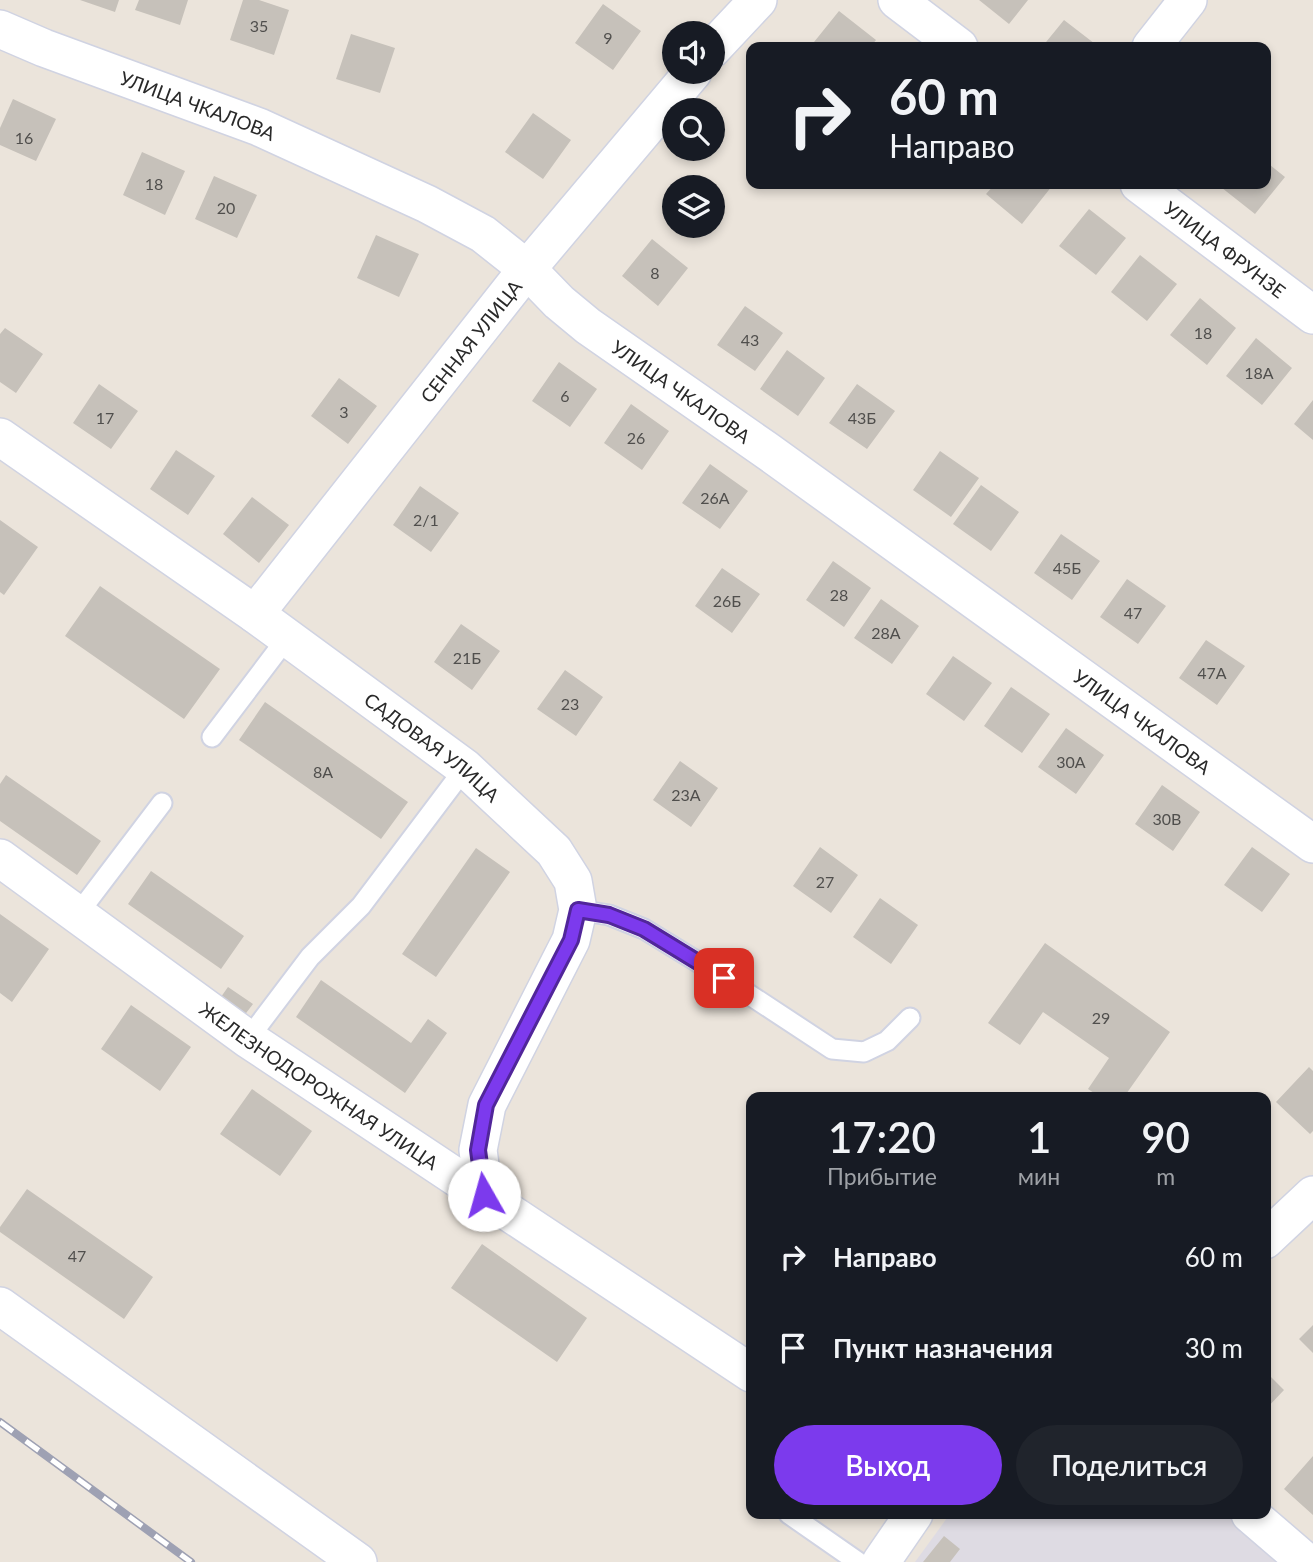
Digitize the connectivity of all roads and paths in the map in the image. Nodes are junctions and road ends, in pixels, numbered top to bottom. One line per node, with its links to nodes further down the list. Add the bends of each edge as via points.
1 (758, 0): 5 (street)
2 (897, 0): 6 (street)
3 (1188, 0): 7 (street)
4 (0, 29): 10 (street, УЛИЦА ЧКАЛОВА, via 259,127 427,204 483,234)
5 (725, 35)
6 (952, 42)
7 (1154, 42)
8 (683, 84): 10 (street, СЕННАЯ УЛИЦА)
9 (1146, 189): 11 (street, УЛИЦА ФРУНЗЕ)
10 (527, 269): 13 (street, СЕННАЯ УЛИЦА); 18 (street, УЛИЦА ЧКАЛОВА, via 588,327)
11 (1313, 315)
12 (0, 437): 13 (street, САДОВАЯ УЛИЦА)
13 (255, 614): 14 (street, САДОВАЯ УЛИЦА)
14 (287, 638): 15 (lane); 16 (street, САДОВАЯ УЛИЦА)
15 (212, 737)
16 (465, 768): 20 (street, САДОВАЯ УЛИЦА, via 554,851 573,881); 23 (lane, via 361,906 310,957)
17 (162, 803): 21 (lane)
18 (1313, 845)
19 (0, 858): 21 (street, ЖЕЛЕЗНОДОРОЖНАЯ УЛИЦА)
20 (578, 910): 22 (lane, via 609,915 644,929 832,1049 864,1052 887,1041); 24 (street, САДОВАЯ УЛИЦА, via 571,940 486,1105 478,1150)
21 (77, 915): 23 (street, ЖЕЛЕЗНОДОРОЖНАЯ УЛИЦА)
22 (910, 1018)
23 (248, 1039): 24 (street, ЖЕЛЕЗНОДОРОЖНАЯ УЛИЦА)
24 (484, 1195): 28 (street, ЖЕЛЕЗНОДОРОЖНАЯ УЛИЦА)
25 (1313, 1195): 26 (street)
26 (1271, 1234)
27 (0, 1306): 32 (street)
28 (746, 1370)
29 (796, 1519): 33 (lane)
30 (911, 1519): 34 (street)
31 (1256, 1519): 35 (street)
32 (358, 1562)
33 (858, 1562)
34 (881, 1562)
35 (1306, 1562)

